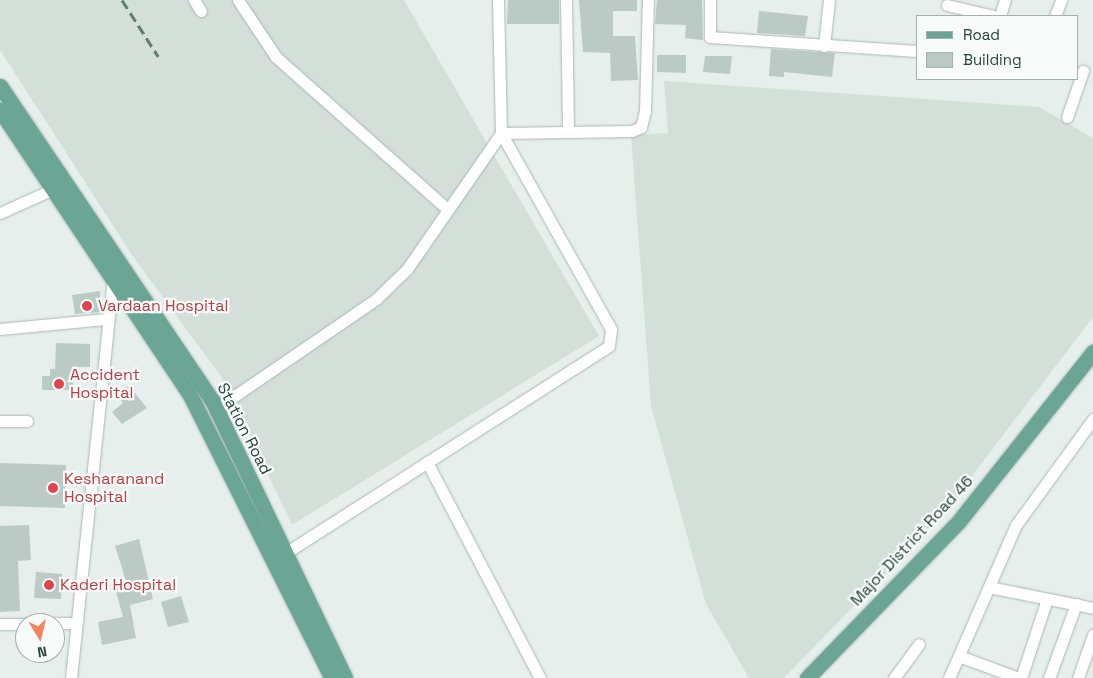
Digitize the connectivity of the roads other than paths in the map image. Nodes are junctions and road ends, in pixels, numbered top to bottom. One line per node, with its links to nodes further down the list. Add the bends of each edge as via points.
1 (194, 0): 11 (street)
2 (238, 0): 25 (street, via 276,57)
3 (498, 0): 23 (street)
4 (566, 0): 22 (street)
5 (648, 0): 22 (street, via 646,110 641,127 632,131)
6 (710, 0): 15 (street, via 710,37)
7 (829, 0): 15 (street)
8 (1005, 0): 13 (street)
9 (1061, 0): 14 (street)
10 (947, 7): 12 (street)
11 (201, 11)
12 (988, 15)
13 (1000, 15)
14 (1055, 15)
15 (824, 46): 16 (street)
16 (916, 51)
17 (1084, 71): 20 (street)
18 (0, 86): 27 (main road, Station Road)
19 (0, 110): 21 (main road, Station Road)
20 (1067, 117)
21 (5, 126): 24 (main road, Station Road)
22 (568, 132): 23 (street)
23 (501, 133): 25 (street); 36 (street, via 611,329 612,340)
24 (52, 189): 26 (street); 28 (main road, Station Road)
25 (446, 208): 32 (street, via 407,269 376,299)
26 (0, 213)
27 (116, 260): 28 (street); 32 (main road, Station Road)
28 (113, 280): 29 (street); 50 (main road, Station Road, via 194,401)
29 (106, 319): 30 (street); 43 (street)
30 (0, 329)
31 (1093, 352): 52 (main road, Major District Road 46, via 959,521)
32 (216, 408): 37 (main road, Station Road)
33 (1093, 419): 38 (street, via 1016,525)
34 (0, 421): 35 (street)
35 (27, 421)
36 (427, 462): 37 (street); 51 (street)
37 (288, 552): 50 (main road, Station Road)
38 (989, 587): 39 (street); 48 (street)
39 (1047, 599): 40 (street); 55 (street)
40 (1076, 604): 41 (street); 56 (street)
41 (1093, 608)
42 (65, 623): 43 (street)
43 (76, 623): 49 (street)
44 (0, 624): 45 (street)
45 (15, 624)
46 (1093, 635): 57 (street)
47 (918, 644): 53 (street)
48 (959, 656): 54 (street); 55 (street)
49 (70, 678)
50 (332, 678)
51 (540, 678)
52 (807, 678)
53 (894, 678)
54 (949, 678)
55 (1019, 678)
56 (1049, 678)
57 (1078, 678)

